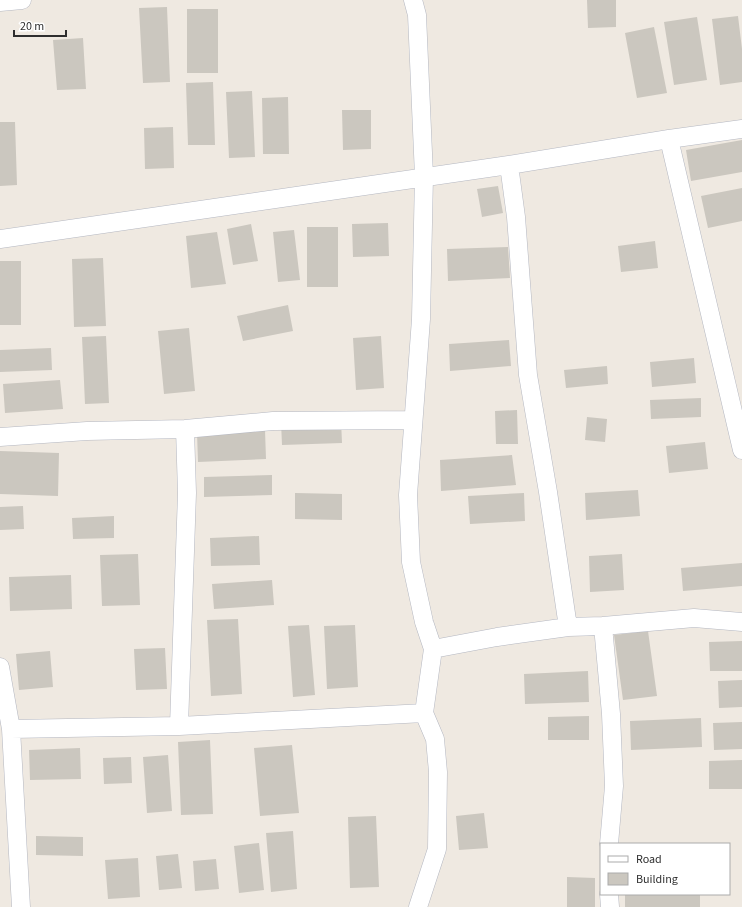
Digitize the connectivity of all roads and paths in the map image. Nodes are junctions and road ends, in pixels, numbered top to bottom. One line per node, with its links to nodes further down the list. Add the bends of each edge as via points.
1 (22, 0): 3 (street)
2 (414, 0): 7 (street, via 417,15)
3 (0, 2)
4 (742, 129): 5 (street)
5 (669, 139): 6 (street); 12 (street)
6 (509, 165): 7 (street); 15 (street, via 516,217 528,375)
7 (424, 176): 8 (street); 9 (street, via 421,319)
8 (0, 239)
9 (413, 420): 10 (street, via 273,421); 16 (street, via 408,495 411,562 424,622)
10 (185, 429): 11 (street, via 87,431); 19 (street, via 187,493)
11 (0, 437)
12 (742, 450)
13 (742, 622): 14 (street, via 694,618)
14 (602, 626): 15 (street); 21 (street, via 611,714 614,786)
15 (568, 627): 16 (street)
16 (433, 649): 18 (street)
17 (0, 667): 20 (street)
18 (424, 713): 19 (street); 24 (street, via 434,739 438,772 437,849)
19 (179, 726): 20 (street)
20 (11, 728): 23 (street)
21 (609, 843)
22 (609, 895): 25 (street)
23 (21, 907)
24 (414, 907)
25 (610, 907)

